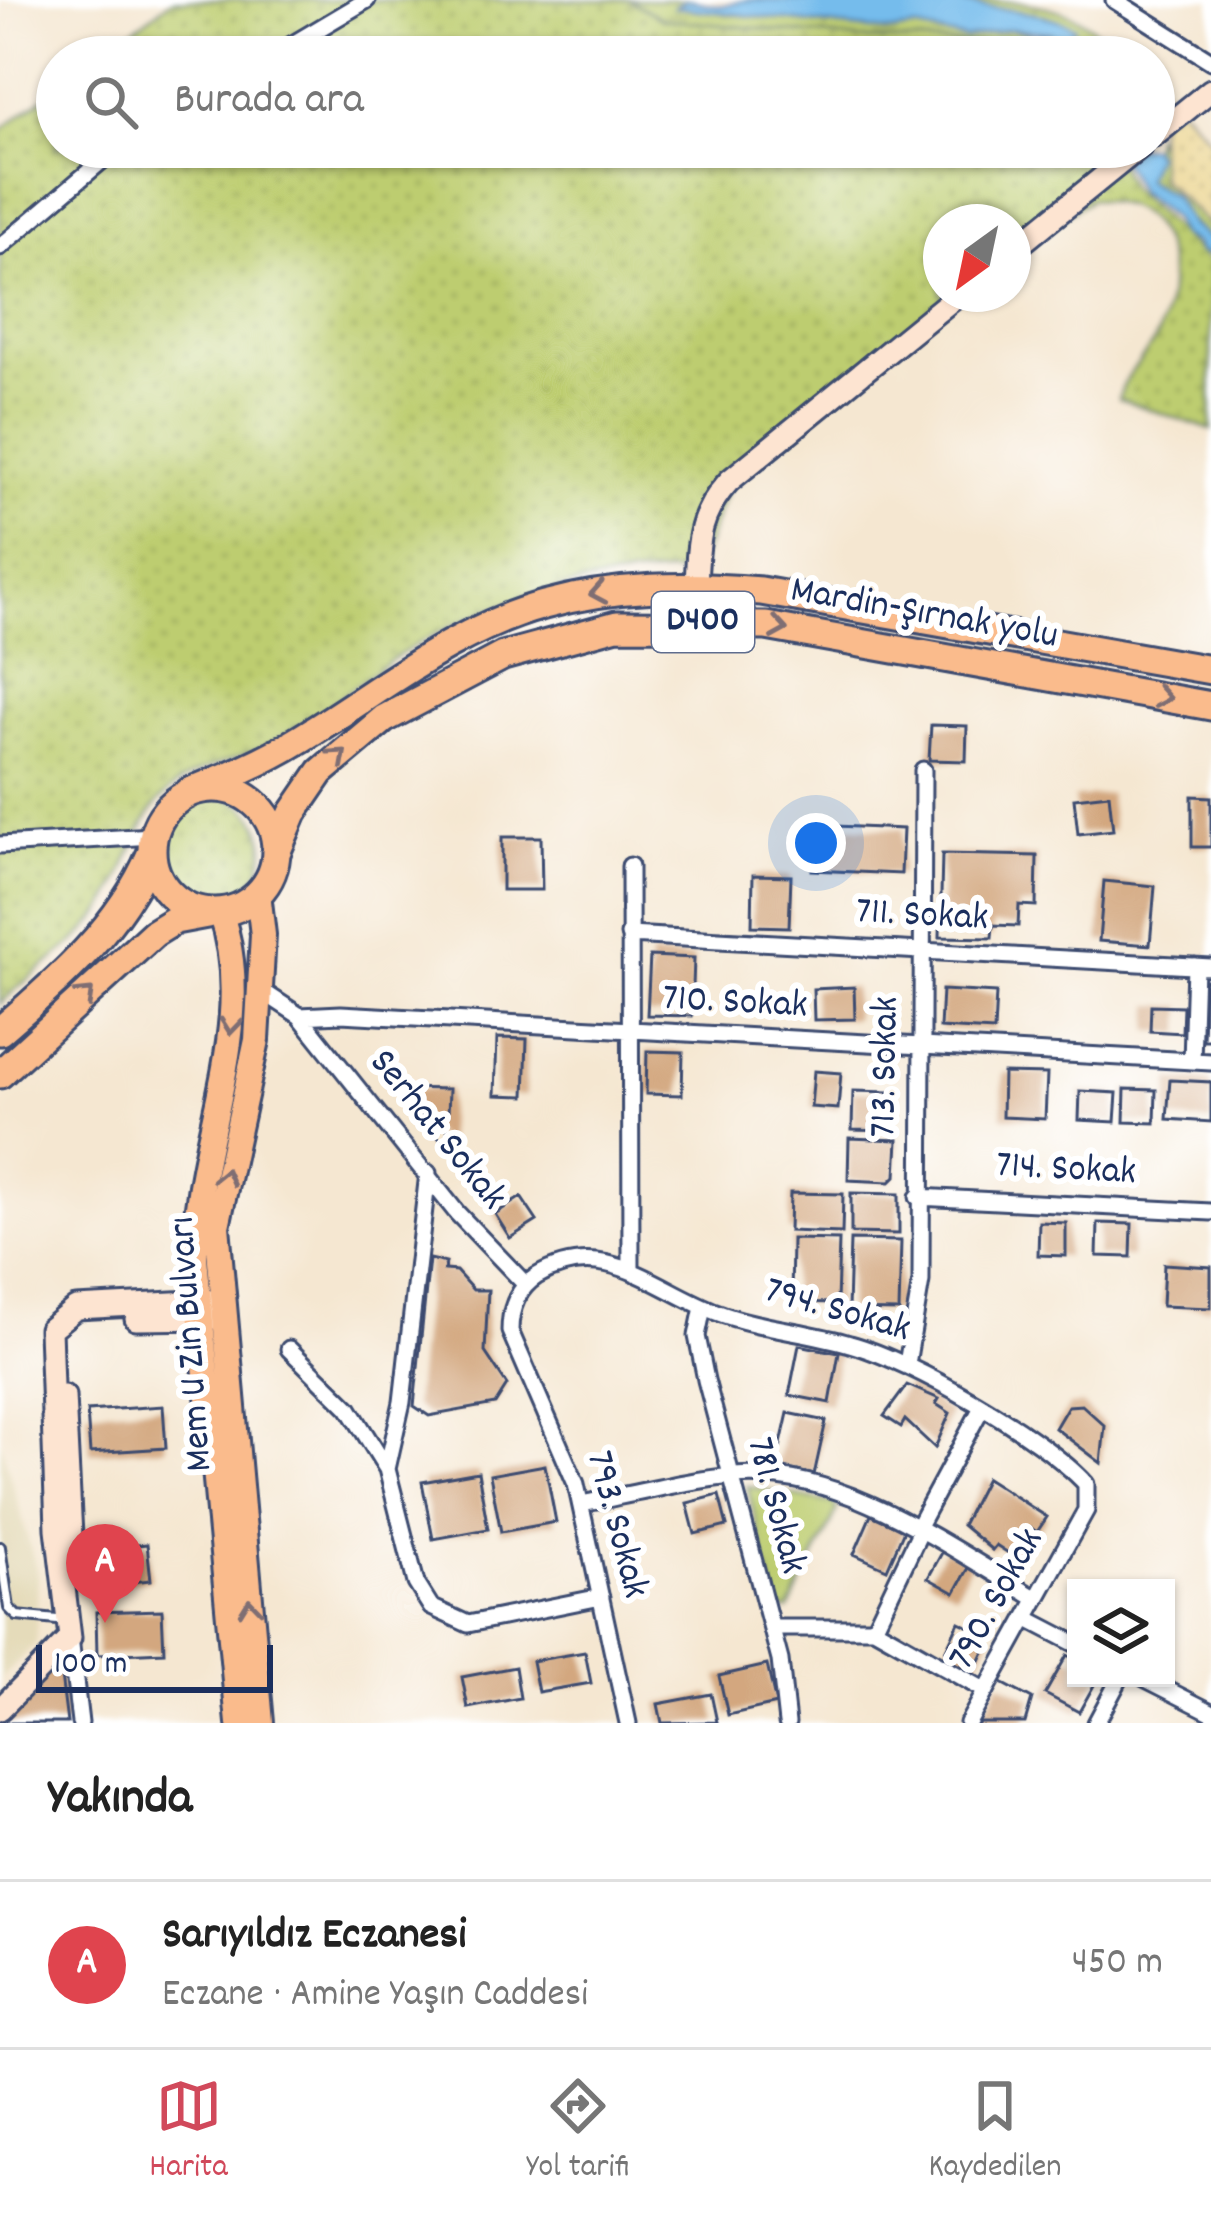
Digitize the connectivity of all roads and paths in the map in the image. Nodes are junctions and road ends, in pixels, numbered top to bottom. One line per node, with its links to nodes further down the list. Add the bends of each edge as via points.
1 (367, 0): 3 (street)
2 (1114, 0): 4 (street)
3 (306, 36)
4 (1171, 36)
5 (1175, 38): 6 (street)
6 (1211, 61)
7 (1211, 90): 8 (street)
8 (1175, 119)
9 (93, 168): 12 (street)
10 (1113, 168): 11 (street)
11 (1031, 235)
12 (0, 247)
13 (938, 312): 14 (street, via 706,506)
14 (696, 586): 15 (highway); 18 (highway, one-way to 18, via 582,596 496,623 394,676 296,742)
15 (1211, 670)
16 (1211, 706): 21 (highway, Mardin-Şırnak yolu / D400, one-way to 16, via 321,772 384,719 502,656 617,625 766,626)
17 (922, 770): 26 (street, 713. Sokak)
18 (189, 792): 20 (highway, via 166,809); 21 (highway, via 220,788 249,799 270,822)
19 (0, 845): 20 (street)
20 (152, 845): 24 (highway, via 166,890); 30 (highway, via 135,892 105,930)
21 (276, 853): 23 (highway)
22 (630, 866): 25 (street)
23 (258, 893): 24 (highway); 28 (main road, Mem U Zin Bulvarı)
24 (220, 912): 35 (highway, one-way to 24, via 154,933 175,920); 42 (main road, Mem U Zin Bulvarı, one-way to 42, via 236,959 224,1082 197,1193)
25 (629, 935): 26 (street, 711. Sokak); 31 (street)
26 (923, 950): 27 (street, 711. Sokak); 32 (street, 713. Sokak)
27 (1203, 967): 33 (street)
28 (262, 992): 29 (street, 710. Sokak); 42 (main road, Mem U Zin Bulvarı, one-way to 28, via 219,1199 249,1091)
29 (300, 1016): 31 (street, 710. Sokak); 36 (street, Serhat Sokak)
30 (0, 1030)
31 (627, 1030): 32 (street, 710. Sokak); 39 (street)
32 (920, 1048): 33 (street, 710. Sokak); 37 (street, 713. Sokak)
33 (1192, 1061): 34 (street, 710. Sokak)
34 (1211, 1062)
35 (0, 1074)
36 (428, 1173): 40 (street, Serhat Sokak); 46 (street)
37 (918, 1197): 38 (street, 714. Sokak); 44 (street, 713. Sokak, via 920,1311)
38 (1211, 1212)
39 (631, 1268): 40 (street, 794. Sokak, via 575,1262); 41 (street, 794. Sokak)
40 (525, 1284): 48 (street, 793. Sokak, via 512,1310 513,1344)
41 (704, 1306): 44 (street, 794. Sokak); 47 (street, 781. Sokak, via 697,1336)
42 (210, 1310): 57 (street, via 76,1308 50,1329); 67 (main road, Mem U Zin Bulvarı); 68 (main road, Mem U Zin Bulvarı, one-way to 42)
43 (289, 1349): 46 (street, via 349,1408)
44 (907, 1364): 45 (street, 794. Sokak)
45 (981, 1409): 49 (street, 794. Sokak, via 1079,1477 1089,1490); 50 (street)
46 (387, 1469): 52 (street, via 416,1583 438,1612 479,1623)
47 (732, 1476): 48 (street); 50 (street, via 849,1496); 58 (street, 781. Sokak)
48 (581, 1504): 52 (street, 793. Sokak)
49 (1086, 1510): 53 (street, 790. Sokak)
50 (919, 1529): 53 (street); 59 (street)
51 (0, 1546): 54 (lane)
52 (601, 1597): 69 (street, 793. Sokak)
53 (1036, 1599): 56 (street, 790. Sokak)
54 (9, 1608): 55 (lane); 57 (lane, via 17,1616)
55 (0, 1616)
56 (1026, 1618): 60 (street); 63 (street, 790. Sokak)
57 (68, 1619): 64 (street); 66 (street)
58 (772, 1628): 59 (street); 70 (street, 781. Sokak)
59 (874, 1628): 63 (street)
60 (1067, 1639)
61 (1115, 1687): 72 (street)
62 (1162, 1687): 65 (street)
63 (986, 1691): 71 (street, 790. Sokak)
64 (0, 1709)
65 (1211, 1712)
66 (80, 1723)
67 (239, 1723)
68 (261, 1723)
69 (628, 1723)
70 (787, 1723)
71 (968, 1723)
72 (1096, 1723)

